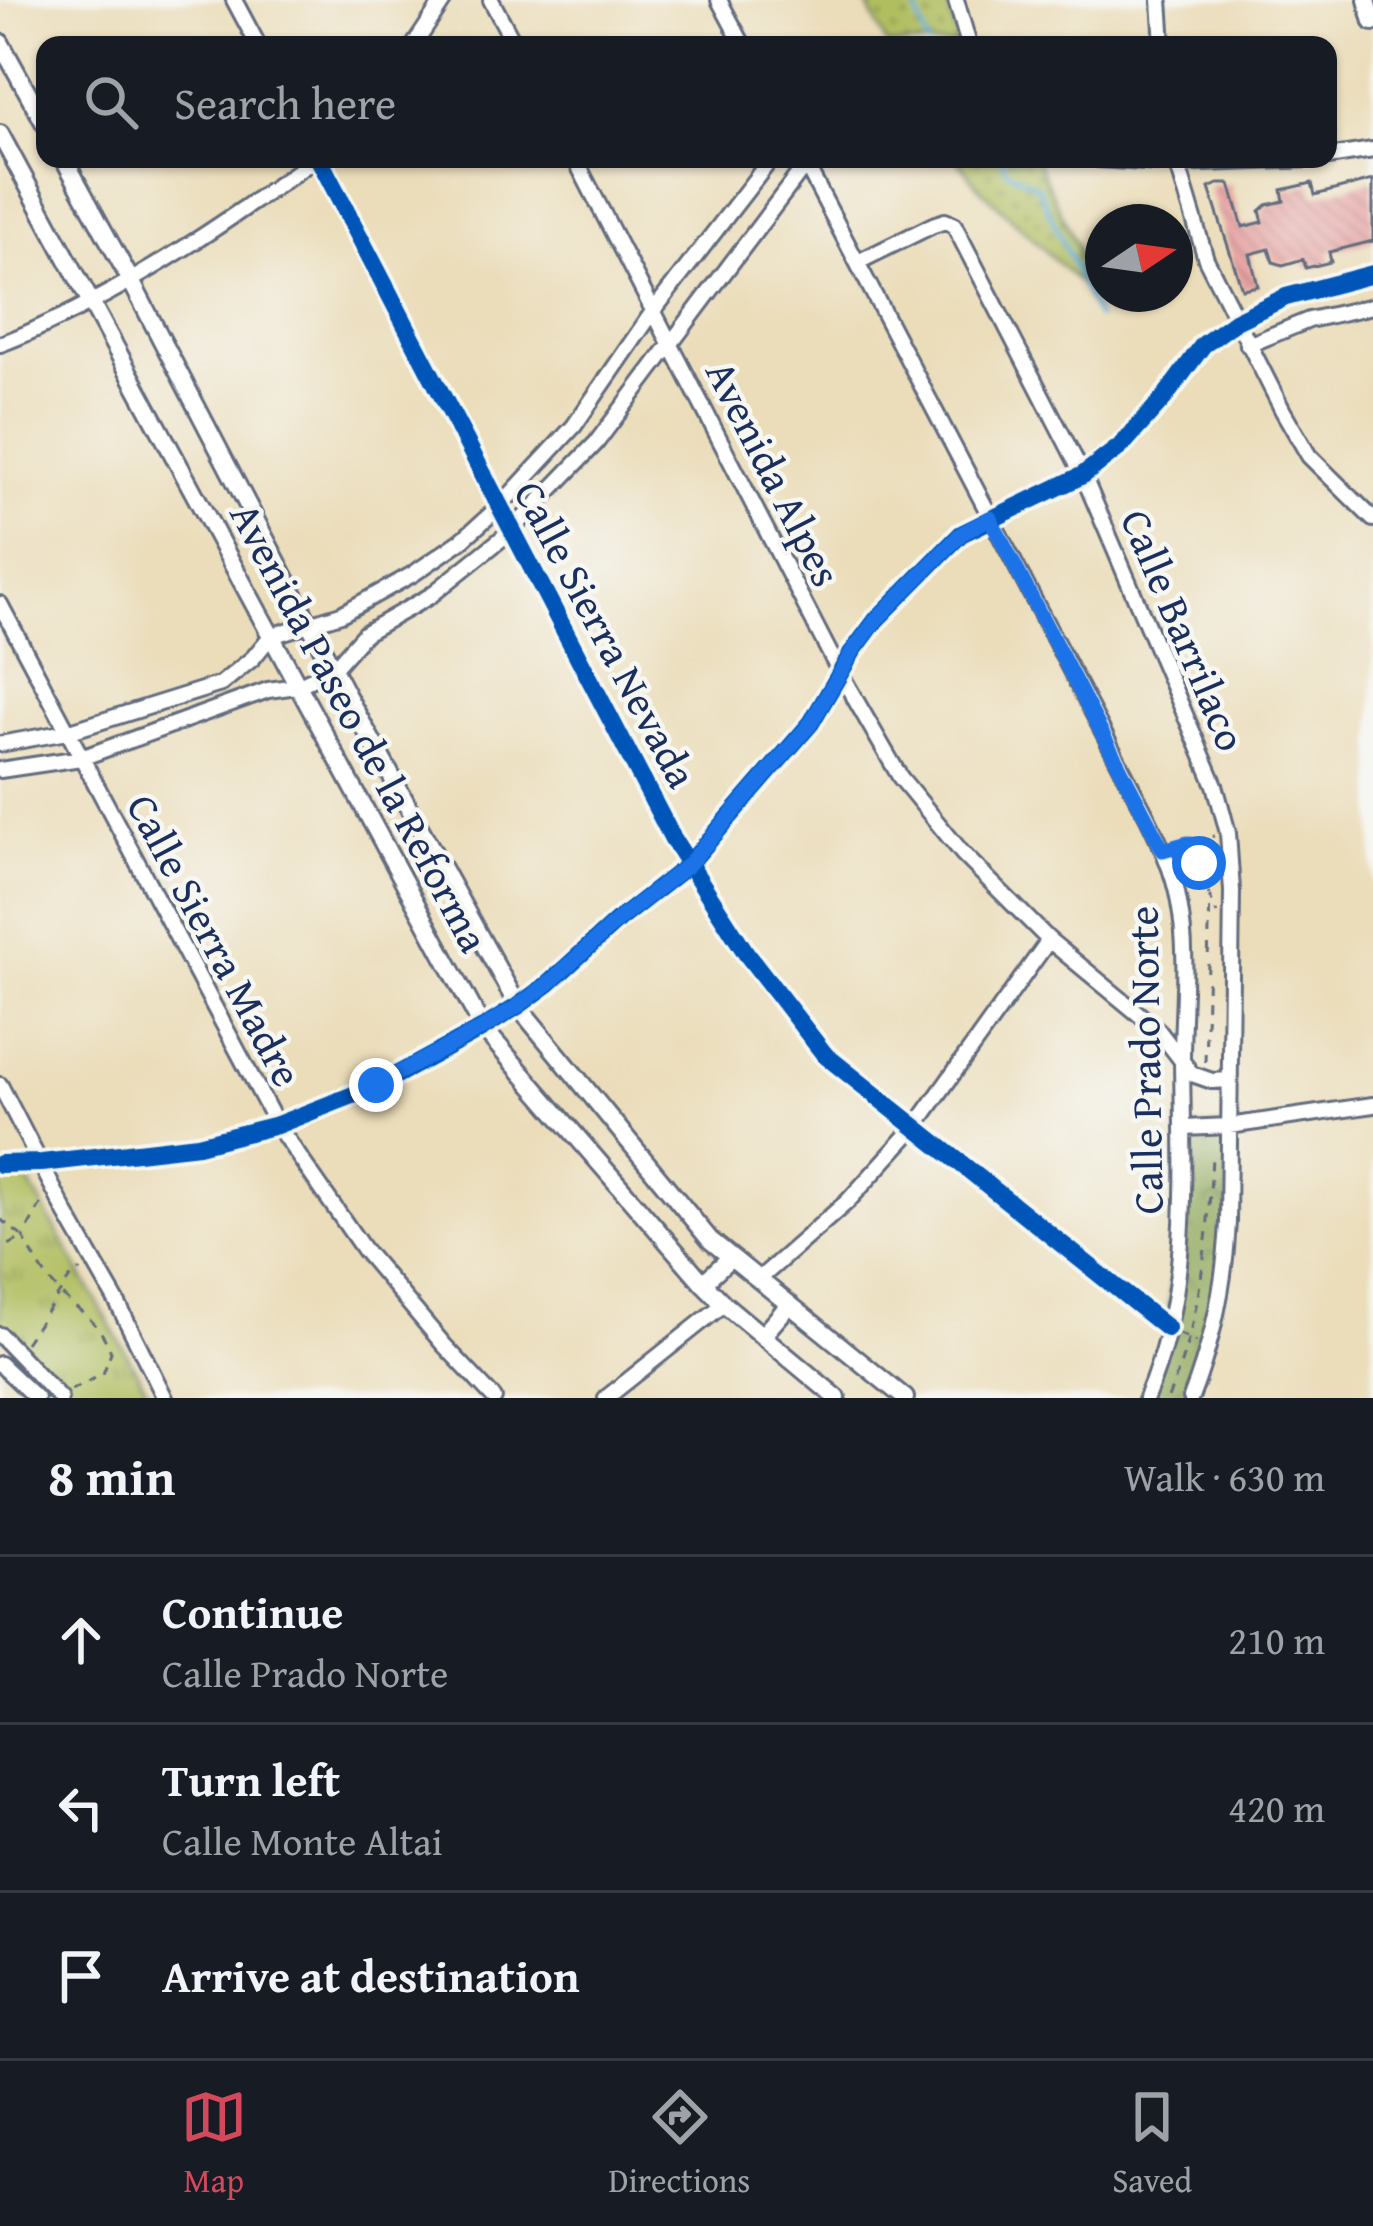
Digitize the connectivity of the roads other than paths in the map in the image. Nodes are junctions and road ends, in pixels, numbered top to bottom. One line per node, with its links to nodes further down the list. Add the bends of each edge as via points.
1 (234, 0): 9 (street)
2 (444, 0): 10 (street)
3 (491, 0): 11 (street)
4 (719, 0): 12 (street)
5 (956, 0): 13 (street)
6 (1160, 0): 14 (street)
7 (1367, 0): 8 (main road)
8 (1373, 22)
9 (254, 36)
10 (420, 36)
11 (510, 36)
12 (738, 36)
13 (966, 36)
14 (1162, 36)
15 (0, 42): 16 (main road)
16 (36, 108)
17 (0, 134): 31 (main road, Avenida Paseo de la Reforma)
18 (1373, 150): 19 (street)
19 (1337, 156)
20 (69, 168): 30 (main road, Avenida Paseo de la Reforma)
21 (304, 168): 30 (street)
22 (322, 168): 39 (street, Calle Sierra Nevada)
23 (580, 168): 33 (street, Avenida Alpes)
24 (764, 168): 33 (street)
25 (799, 168): 35 (street)
26 (808, 168): 28 (street, Calle Prado Norte)
27 (1178, 168): 34 (street, via 1206,259)
28 (858, 262): 38 (street, Calle Barrilaco, via 933,225 954,225); 40 (street, Calle Prado Norte)
29 (1373, 274): 34 (street, via 1286,297)
30 (131, 281): 31 (street); 44 (main road, Avenida Paseo de la Reforma)
31 (91, 303): 36 (street); 45 (main road, Avenida Paseo de la Reforma)
32 (1373, 306): 37 (street)
33 (654, 310): 35 (street, Avenida Alpes); 39 (street, via 574,426)
34 (1236, 321): 37 (street); 38 (street, via 1203,345 1121,446)
35 (670, 343): 42 (street, via 596,442); 47 (street, Avenida Alpes)
36 (0, 344)
37 (1247, 345): 41 (street, via 1309,456)
38 (1083, 475): 40 (street); 58 (street, Calle Barrilaco, via 1228,833)
39 (499, 507): 42 (street, Calle Sierra Nevada); 44 (street, via 413,574)
40 (990, 518): 47 (street, via 961,534 876,620); 57 (street, Calle Prado Norte, via 1163,850 1180,904)
41 (1373, 519)
42 (511, 531): 46 (street, via 430,596 365,633); 53 (street, Calle Sierra Nevada)
43 (0, 604): 49 (street, Calle Sierra Madre)
44 (309, 624): 45 (street); 46 (main road, Avenida Paseo de la Reforma)
45 (272, 636): 48 (main road, Avenida Paseo de la Reforma); 49 (street, via 220,684)
46 (333, 669): 48 (street); 55 (main road, Avenida Paseo de la Reforma)
47 (840, 673): 53 (street, via 811,723); 54 (street, Avenida Alpes, via 900,777)
48 (297, 686): 51 (street); 56 (main road, Avenida Paseo de la Reforma)
49 (67, 732): 50 (street); 51 (street, Calle Sierra Madre)
50 (0, 744)
51 (81, 758): 52 (street); 61 (street, Calle Sierra Madre)
52 (0, 770)
53 (688, 865): 55 (street); 62 (street, Calle Sierra Nevada, via 825,1055)
54 (1049, 940): 57 (street, Avenida Alpes); 62 (street)
55 (518, 1006): 56 (street); 67 (main road, Avenida Paseo de la Reforma)
56 (483, 1028): 61 (street, via 376,1085); 69 (main road, Avenida Paseo de la Reforma)
57 (1195, 1062): 58 (street, via 1192,1074); 64 (street, Calle Prado Norte)
58 (1229, 1080): 63 (street, Calle Barrilaco)
59 (0, 1085): 65 (street)
60 (1373, 1105): 63 (street)
61 (277, 1124): 65 (street, via 198,1145); 79 (street, Calle Sierra Madre, via 364,1250)
62 (915, 1126): 68 (street, via 848,1201); 72 (street, Calle Sierra Nevada)
63 (1229, 1126): 64 (street); 84 (street, Calle Prado Norte, via 1226,1262)
64 (1184, 1128): 72 (street, Calle Prado Norte, via 1181,1252)
65 (43, 1163): 66 (street); 78 (street)
66 (0, 1164)
67 (731, 1257): 68 (main road, Avenida Paseo de la Reforma); 69 (main road)
68 (758, 1280): 71 (main road, Avenida Paseo de la Reforma)
69 (704, 1283): 70 (main road, Avenida Paseo de la Reforma)
70 (724, 1304): 74 (main road, Avenida Paseo de la Reforma); 80 (street)
71 (789, 1305): 74 (main road); 82 (main road, Avenida Paseo de la Reforma)
72 (1167, 1328): 83 (street, Calle Prado Norte)
73 (0, 1335): 76 (street)
74 (762, 1336): 81 (main road, Avenida Paseo de la Reforma)
75 (0, 1364): 77 (street)
76 (60, 1397)
77 (37, 1398)
78 (165, 1398)
79 (494, 1398)
80 (606, 1398)
81 (837, 1398)
82 (904, 1398)
83 (1146, 1398)
84 (1191, 1398)

